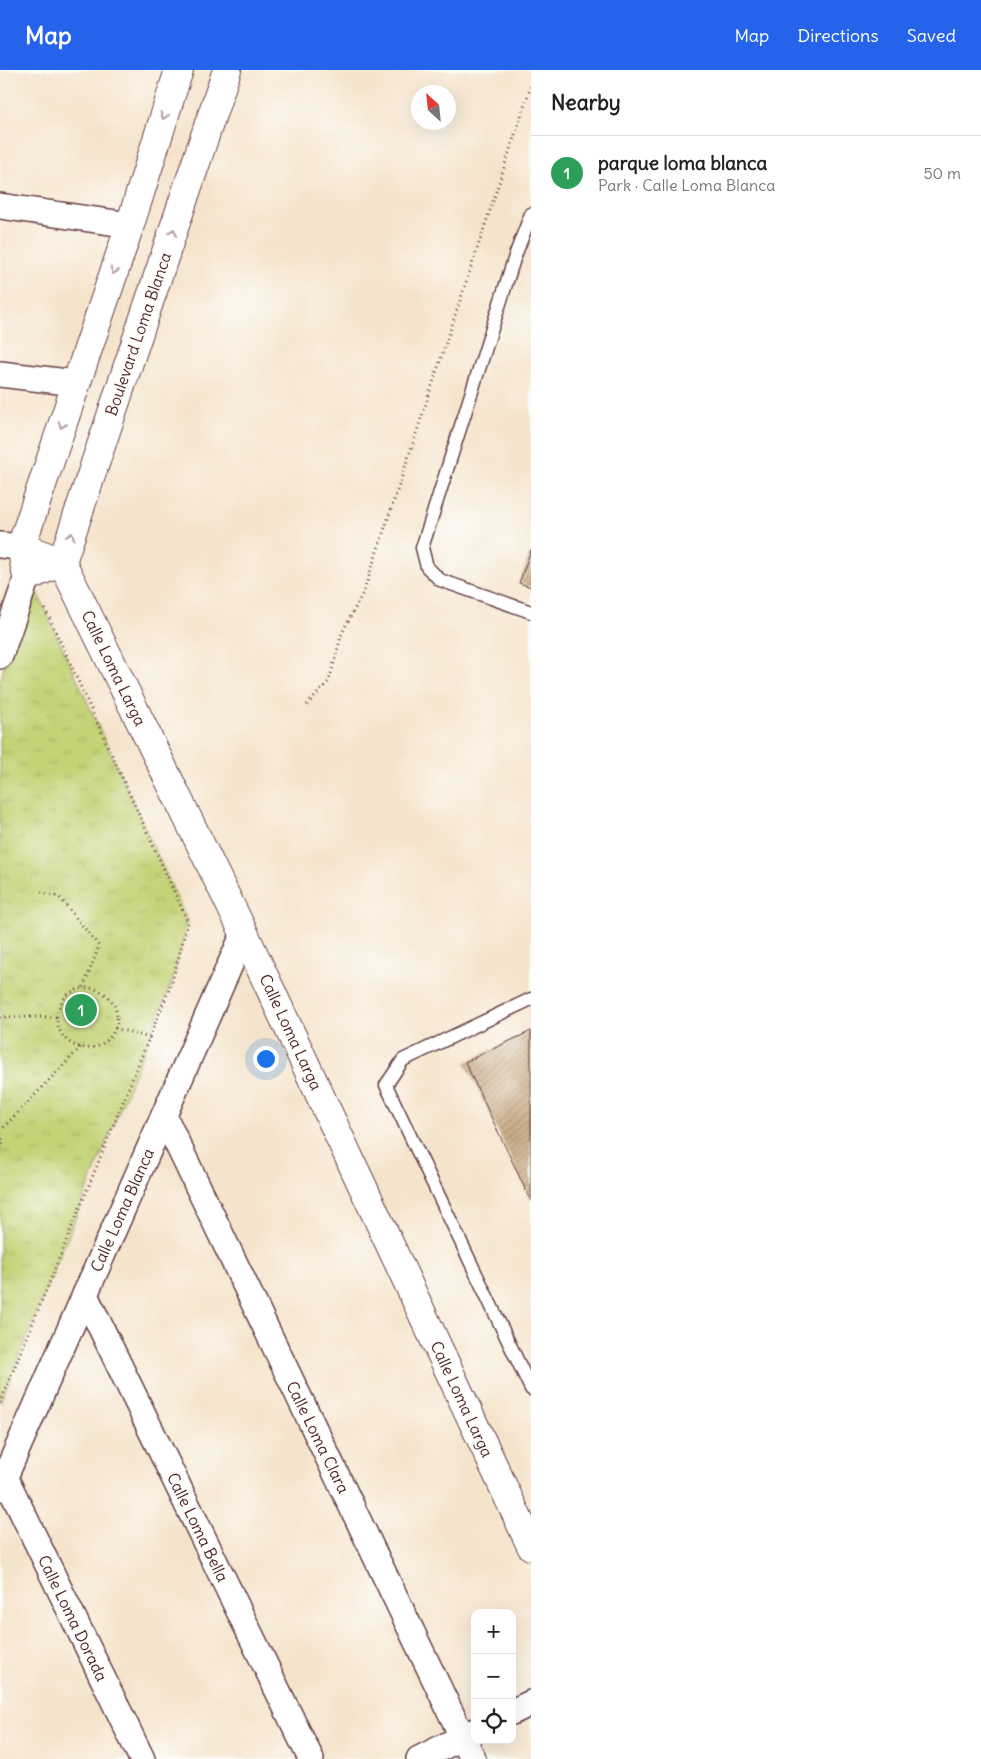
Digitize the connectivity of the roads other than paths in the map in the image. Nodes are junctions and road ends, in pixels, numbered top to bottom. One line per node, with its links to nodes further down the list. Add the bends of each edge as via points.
1 (179, 70): 5 (street, one-way to 5)
2 (225, 71): 9 (street, Boulevard Loma Blanca, one-way to 2)
3 (0, 206): 5 (street)
4 (531, 214): 11 (lane, via 422,548 427,567 440,580)
5 (130, 224): 7 (street, one-way to 7)
6 (0, 374): 7 (street)
7 (76, 383): 8 (street, one-way to 8)
8 (10, 546): 9 (street); 10 (street)
9 (62, 562): 10 (street); 13 (street, Calle Loma Larga)
10 (27, 577): 12 (street)
11 (531, 612)
12 (0, 656)
13 (244, 933): 15 (street, Calle Loma Blanca); 19 (street, Calle Loma Larga)
14 (531, 999): 17 (lane, via 403,1060 386,1085)
15 (164, 1116): 16 (street, Calle Loma Blanca); 22 (street, Calle Loma Clara)
16 (85, 1295): 18 (street, Calle Loma Blanca); 24 (street, Calle Loma Bella)
17 (531, 1389)
18 (2, 1482): 23 (street, Calle Loma Dorada)
19 (531, 1546)
20 (531, 1703): 21 (street)
21 (516, 1710)
22 (470, 1742): 25 (street)
23 (142, 1759)
24 (311, 1759)
25 (419, 1759)

